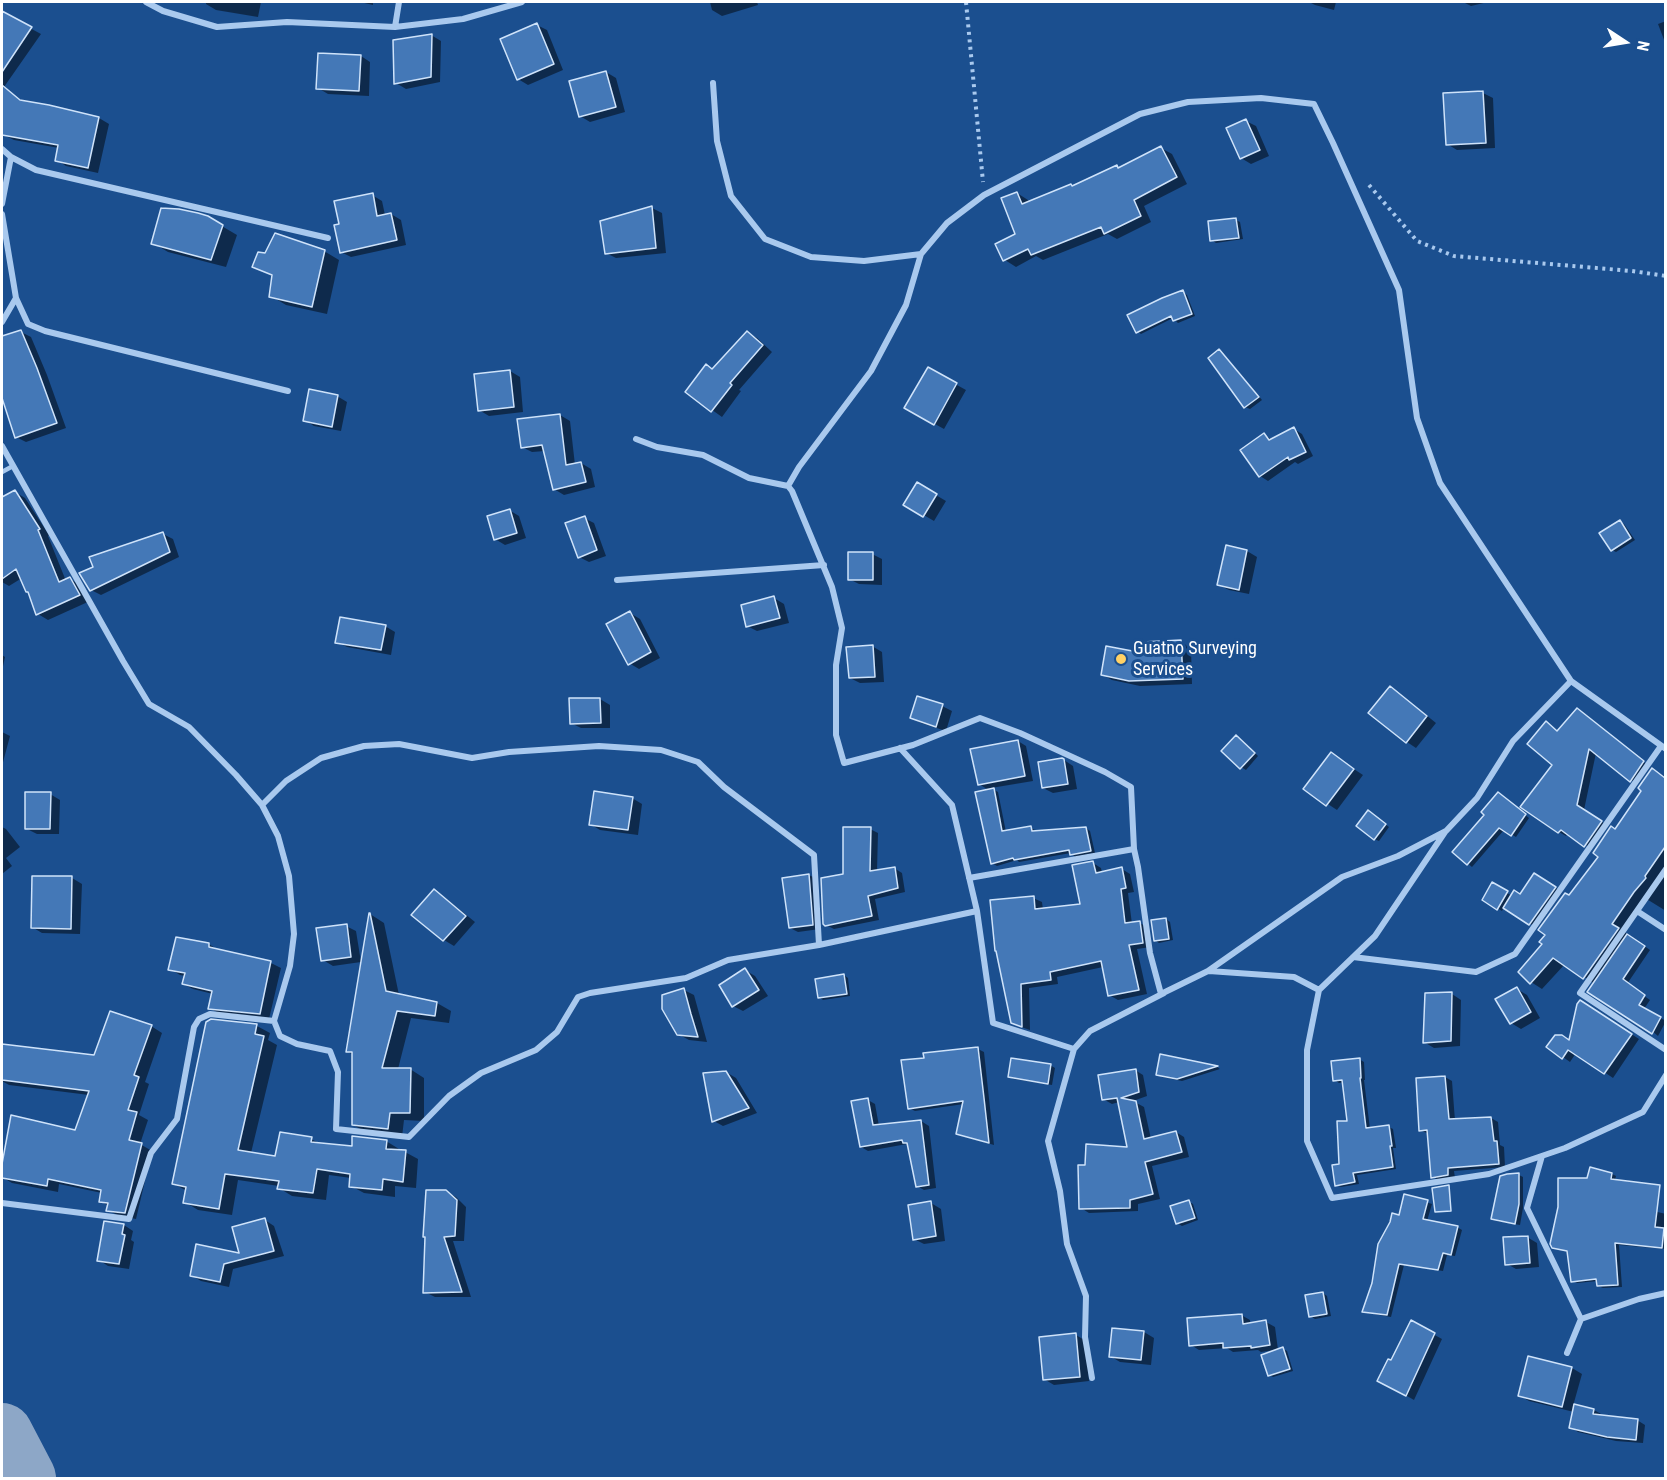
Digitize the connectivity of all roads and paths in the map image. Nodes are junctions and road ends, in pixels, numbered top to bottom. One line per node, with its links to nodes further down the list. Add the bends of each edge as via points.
1 (146, 2): 5 (street, via 217,27 287,22)
2 (399, 2): 5 (street)
3 (522, 2): 5 (street, via 462,20)
4 (966, 2): 10 (path)
5 (395, 27)
6 (713, 83): 14 (street, via 717,141 731,196 765,239 811,257 864,261)
7 (2, 149): 8 (street)
8 (11, 157): 11 (street); 13 (street, via 36,170)
9 (1364, 179): 15 (path, via 1417,241 1454,256)
10 (984, 195): 14 (street, via 947,223); 26 (street, via 1140,114 1188,102 1261,98 1314,105 1399,290 1417,418 1440,483)
11 (2, 204)
12 (2, 214): 16 (street)
13 (328, 238)
14 (921, 254): 23 (street, via 906,305 871,371)
15 (1665, 276)
16 (16, 298): 17 (street); 18 (street, via 28,324 45,331)
17 (2, 322)
18 (288, 391)
19 (636, 439): 23 (street, via 703,456 749,478)
20 (2, 446): 21 (street)
21 (13, 466): 22 (lane); 29 (street, via 149,704 189,727)
22 (2, 472)
23 (788, 486): 24 (street)
24 (824, 565): 25 (street); 27 (street, via 842,628 836,665 836,735 844,763)
25 (617, 580)
26 (1571, 681): 28 (street); 30 (street, via 1514,741 1477,798)
27 (900, 748): 31 (street, via 980,718 1020,733 1131,787); 33 (street, via 952,805)
28 (1664, 748): 38 (street, via 1515,954 1476,972)
29 (262, 805): 37 (street, via 286,781 321,758 363,746 399,744 472,758 598,746 662,750 698,762 814,855); 42 (street, via 279,836 289,876 294,934 290,966)
30 (1446, 831): 38 (street, via 1375,936); 39 (street, via 1398,856 1342,877)
31 (1134, 849): 33 (street); 41 (street, via 1150,953 1161,994)
32 (1665, 869): 35 (street)
33 (969, 878): 34 (street)
34 (977, 911): 37 (street); 43 (street, via 993,1023)
35 (1637, 911): 36 (street); 44 (street, via 1580,993)
36 (1665, 930)
37 (819, 945): 42 (street, via 728,960 686,978 578,997 557,1032 536,1050 481,1073 449,1096 409,1137 336,1129 338,1072 330,1051 280,1036)
38 (1353, 957): 40 (street)
39 (1208, 971): 40 (street, via 1294,976); 41 (street)
40 (1319, 990): 46 (street, via 1307,1050 1307,1141 1332,1198 1489,1174)
41 (1167, 991): 43 (street, via 1090,1031)
42 (274, 1021): 47 (street, via 210,1014 199,1019 194,1026 177,1119 151,1153 129,1219)
43 (1074, 1048): 51 (street, via 1047,1141 1060,1191 1067,1244 1086,1296 1085,1337)
44 (1665, 1050)
45 (1665, 1075): 46 (street, via 1643,1112)
46 (1542, 1156): 49 (street, via 1527,1208)
47 (2, 1203)
48 (1665, 1293): 49 (street)
49 (1581, 1319): 50 (street)
50 (1567, 1353)
51 (1092, 1377)

